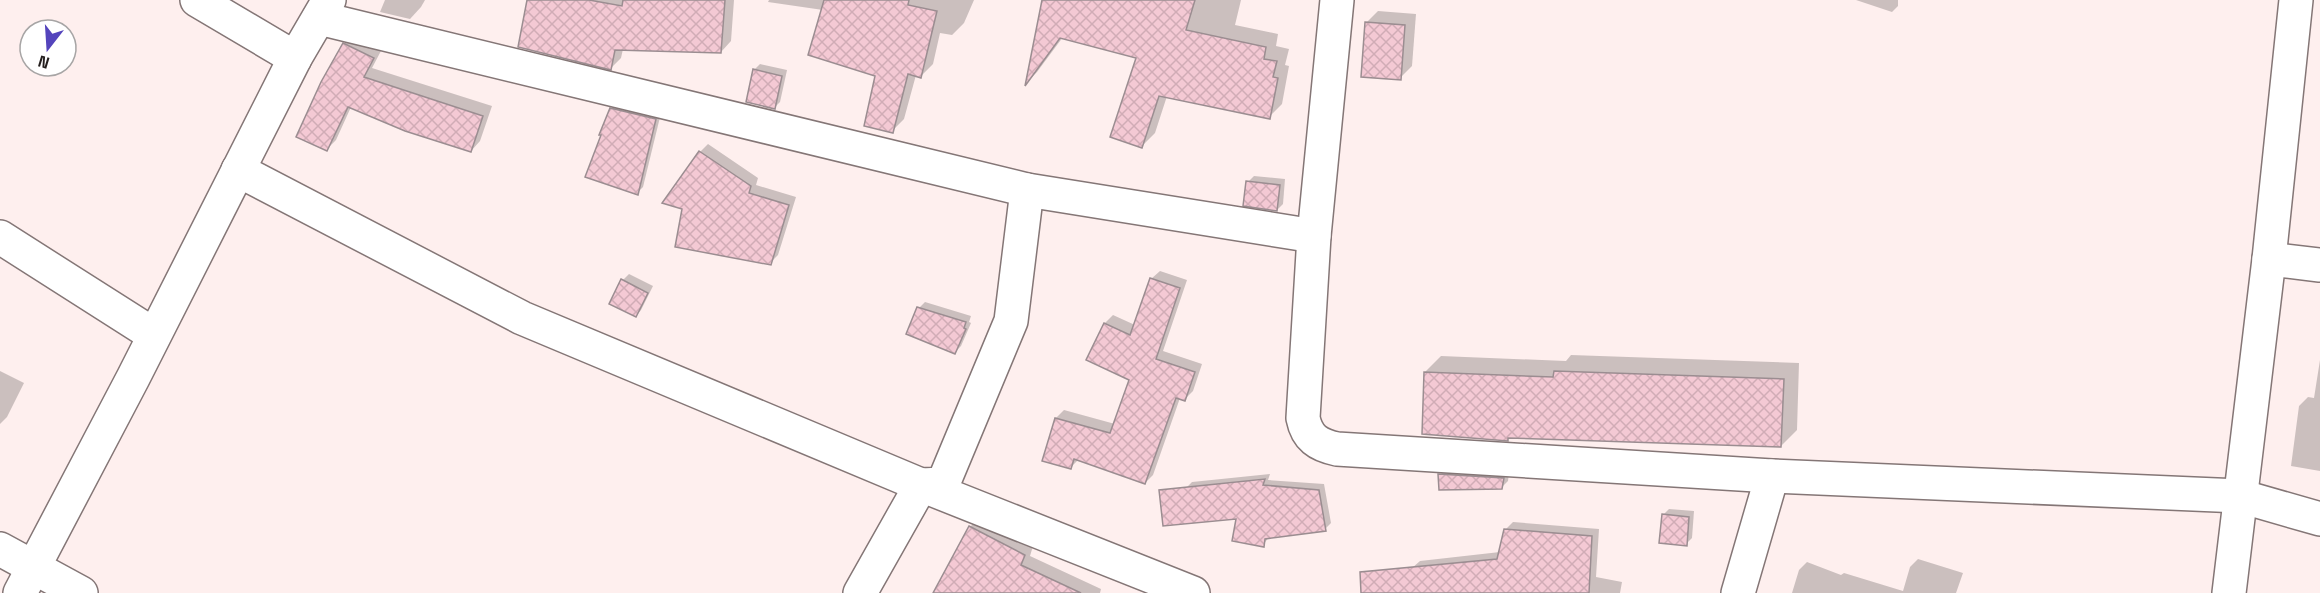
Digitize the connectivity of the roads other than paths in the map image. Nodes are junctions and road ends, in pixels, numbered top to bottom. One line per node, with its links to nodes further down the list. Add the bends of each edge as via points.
1 (197, 0): 5 (street)
2 (1337, 0): 8 (street)
3 (2296, 0): 10 (street)
4 (324, 9): 5 (street); 7 (street)
5 (295, 58): 6 (street)
6 (238, 170): 12 (street); 14 (street, via 522,318)
7 (1027, 190): 8 (street); 14 (street, via 1011,321 943,484)
8 (1314, 236): 13 (street, via 1303,418 1306,430 1324,446)
9 (0, 237): 12 (street)
10 (2269, 259): 11 (street); 15 (street)
11 (2320, 265)
12 (154, 334): 18 (street)
13 (1772, 476): 15 (street); 22 (street)
14 (921, 485): 20 (street); 21 (street)
15 (2240, 496): 16 (street); 23 (street)
16 (2320, 519)
17 (0, 549): 18 (street)
18 (26, 580): 19 (street)
19 (81, 593)
20 (860, 593)
21 (1193, 593)
22 (1738, 593)
23 (2229, 593)

